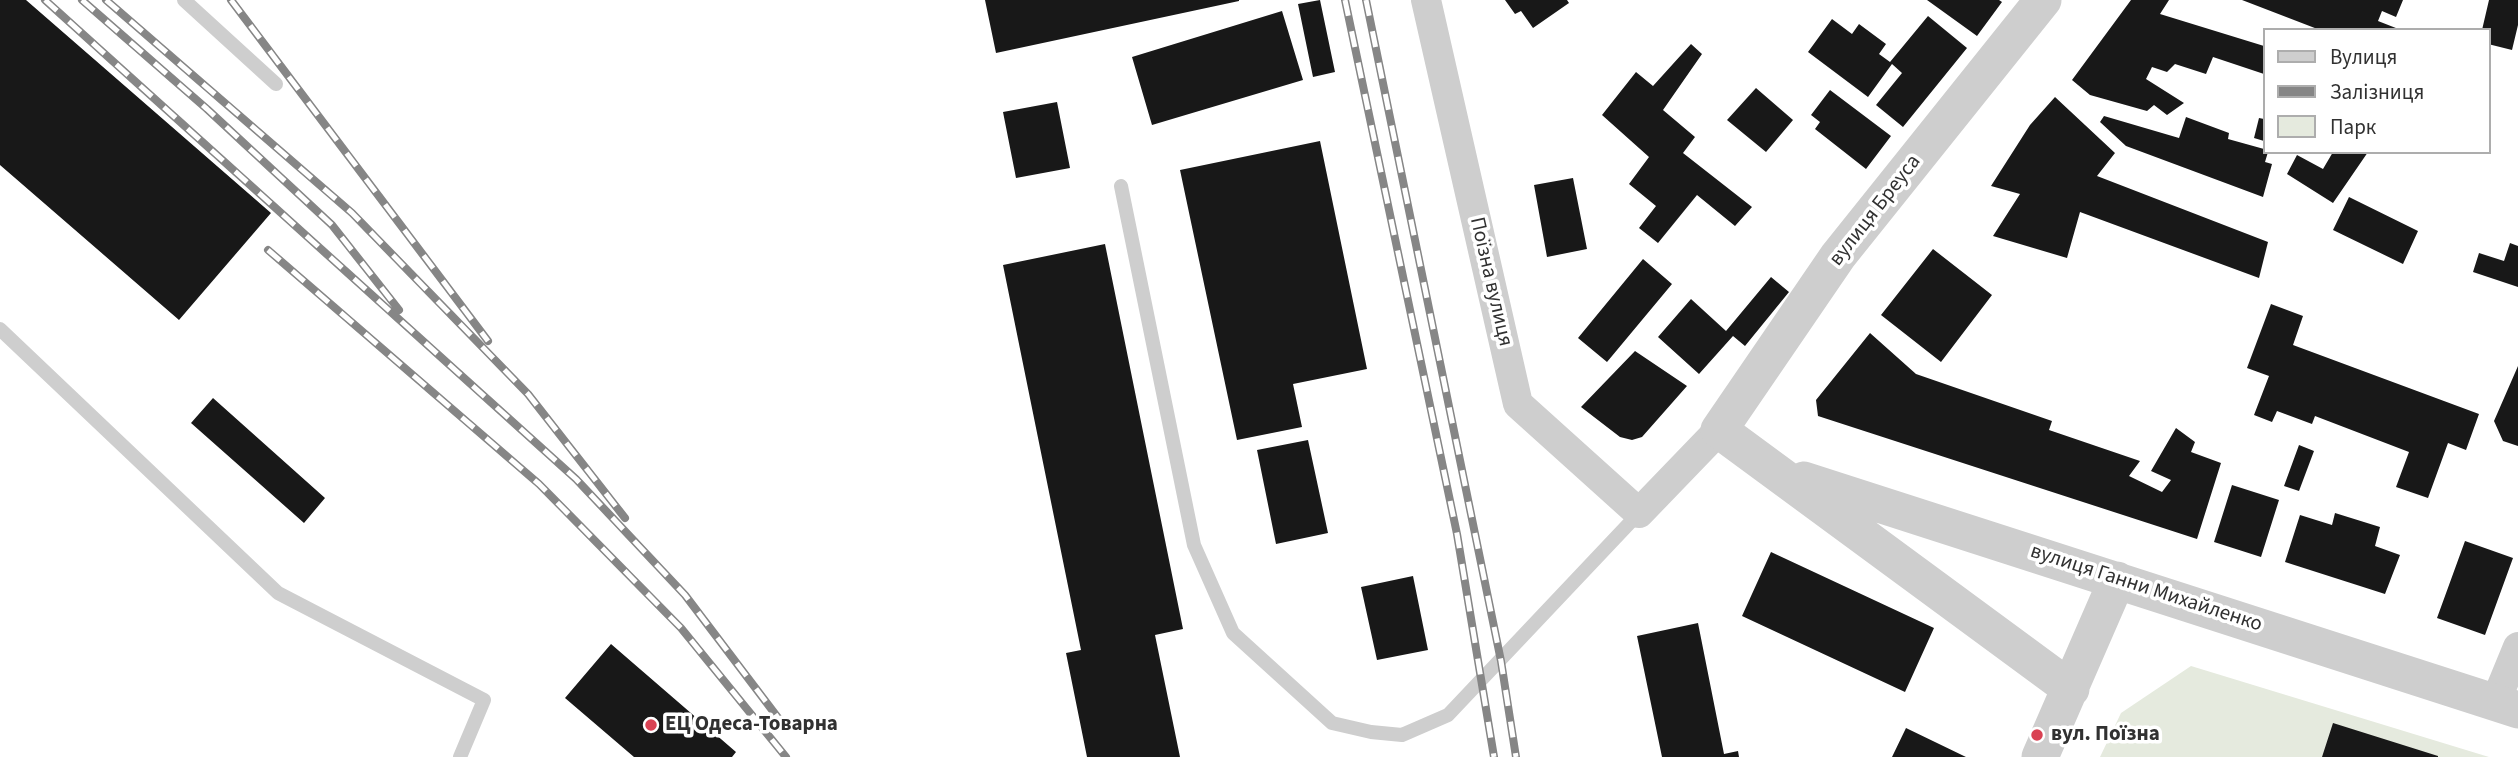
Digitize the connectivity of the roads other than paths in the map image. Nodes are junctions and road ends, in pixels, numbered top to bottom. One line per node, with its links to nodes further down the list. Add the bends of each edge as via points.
1 (184, 0): 4 (lane)
2 (1426, 0): 9 (street, Поїзна вулиця, via 1518,404)
3 (2043, 0): 7 (street, вулиця Бреуса, via 1838,256)
4 (276, 84)
5 (1121, 186): 9 (lane, via 1194,545 1233,633 1332,723 1402,735 1448,715)
6 (0, 329): 14 (lane, via 278,593 484,700)
7 (1719, 430): 8 (street, вулиця Ганни Михайленко); 9 (street)
8 (1773, 470): 10 (street, вулиця Ганни Михайленко); 12 (street, вулиця Ганни Михайленко)
9 (1639, 513)
10 (2117, 580): 12 (street); 13 (street, вулиця Ганни Михайленко)
11 (2518, 647): 13 (street)
12 (2071, 690): 15 (street)
13 (2506, 707)
14 (460, 757)
15 (2040, 757)

